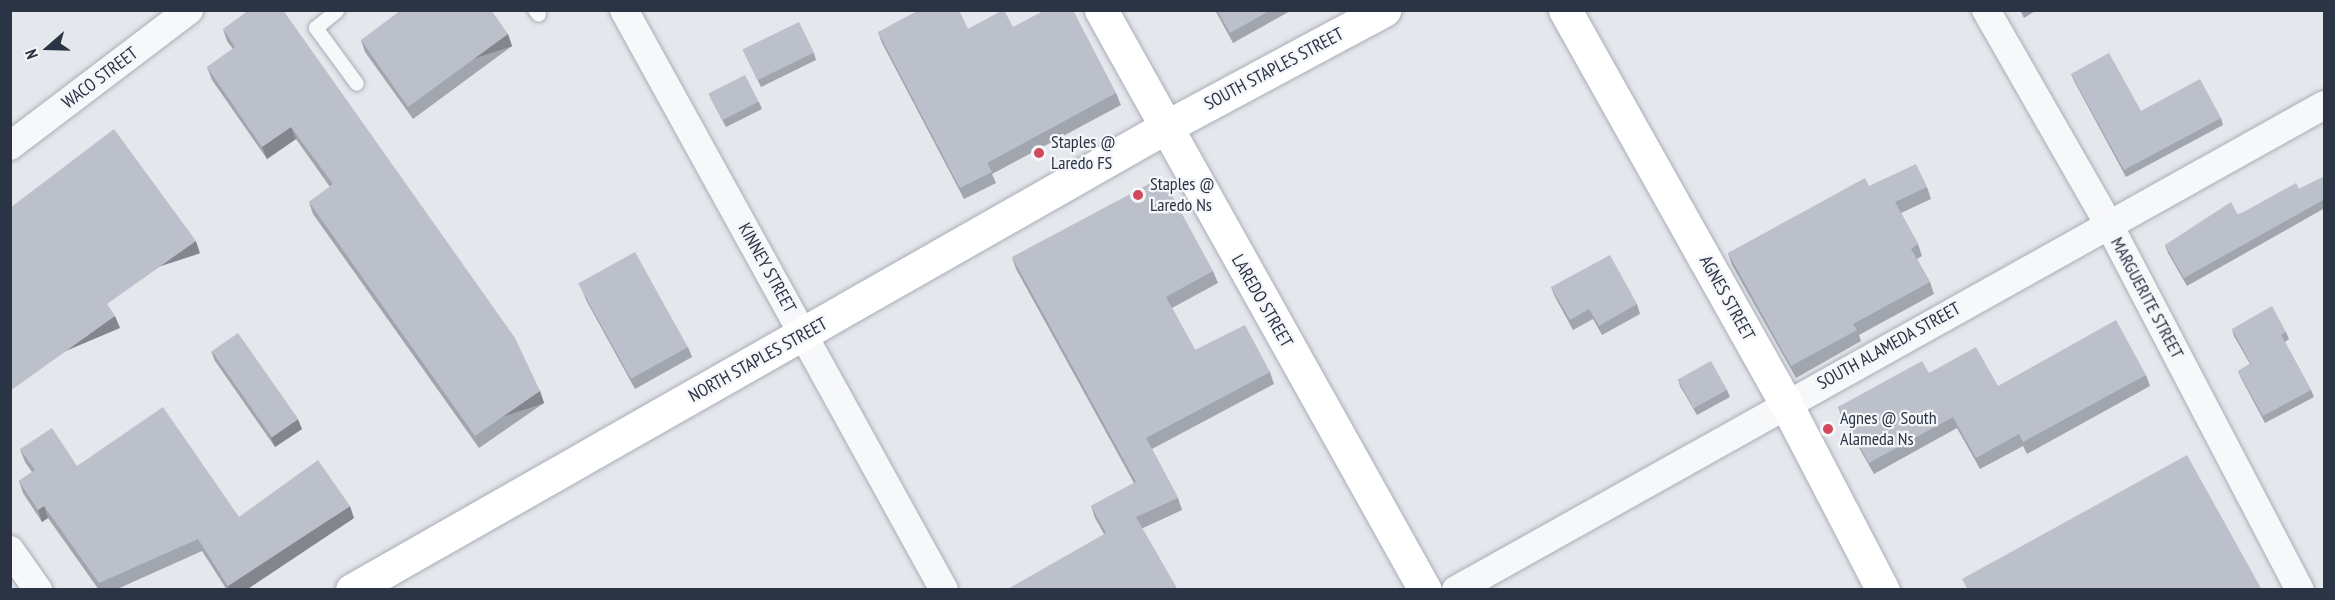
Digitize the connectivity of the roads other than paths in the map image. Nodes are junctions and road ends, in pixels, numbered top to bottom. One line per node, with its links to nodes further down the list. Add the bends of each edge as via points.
1 (189, 10): 11 (street, WACO STREET)
2 (624, 10): 13 (street, KINNEY STREET)
3 (1101, 10): 10 (main road, LAREDO STREET)
4 (1384, 10): 10 (main road, SOUTH STAPLES STREET)
5 (1565, 10): 14 (main road, AGNES STREET)
6 (1986, 10): 12 (street, MARGUERITE STREET)
7 (338, 11): 8 (lane, via 316,28)
8 (357, 84)
9 (2325, 105): 12 (street, SOUTH ALAMEDA STREET)
10 (1164, 128): 13 (main road, NORTH STAPLES STREET); 19 (main road, LAREDO STREET)
11 (10, 146)
12 (2108, 223): 14 (street, SOUTH ALAMEDA STREET); 22 (street, MARGUERITE STREET)
13 (804, 335): 17 (main road, NORTH STAPLES STREET); 18 (street, KINNEY STREET)
14 (1786, 404): 20 (street, SOUTH ALAMEDA STREET); 21 (main road, AGNES STREET)
15 (10, 549): 16 (street)
16 (38, 590)
17 (352, 590)
18 (944, 590)
19 (1425, 590)
20 (1456, 590)
21 (1883, 590)
22 (2300, 590)

